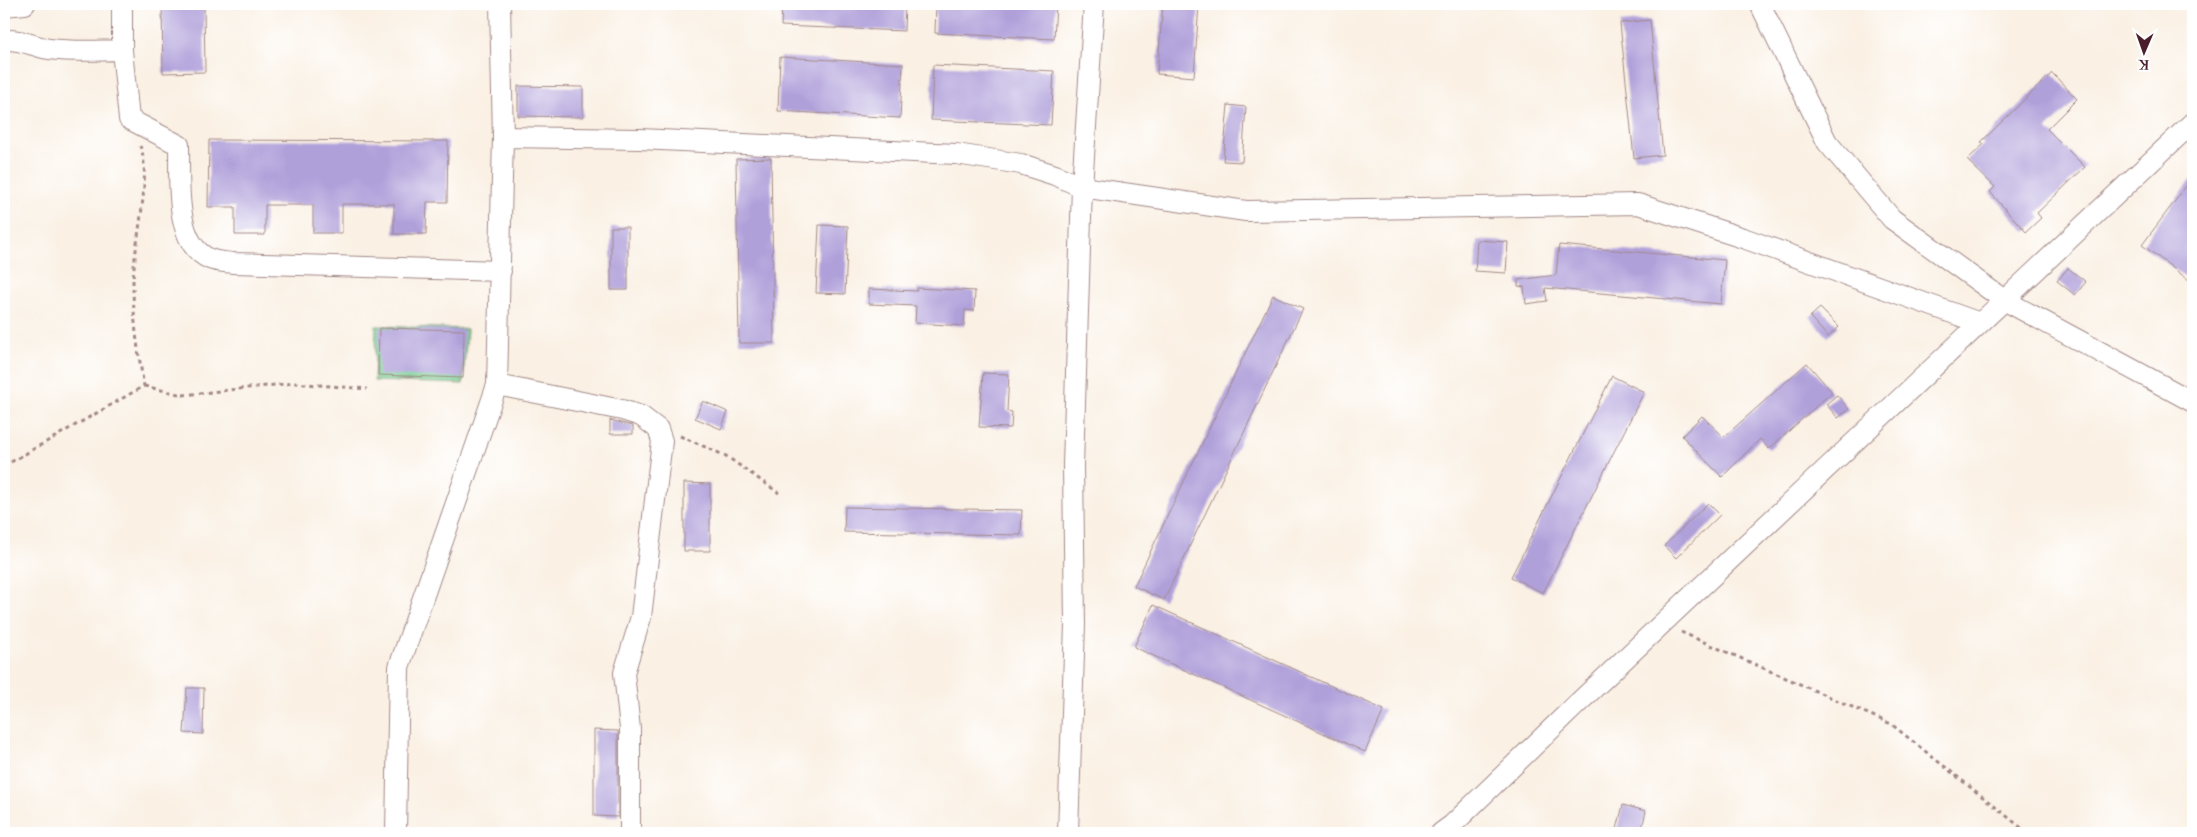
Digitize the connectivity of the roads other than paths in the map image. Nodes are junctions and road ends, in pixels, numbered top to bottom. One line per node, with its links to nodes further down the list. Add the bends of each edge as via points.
1 (25, 4): 6 (street)
2 (122, 4): 8 (street)
3 (500, 4): 10 (street)
4 (1094, 4): 11 (street)
5 (1760, 4): 13 (street, via 1827,142 1892,219)
6 (4, 6)
7 (4, 40): 8 (street, via 18,39 47,48)
8 (122, 50): 12 (street, via 129,119 179,145 181,214 188,236 197,250 210,259 233,263)
9 (2193, 122): 13 (street)
10 (503, 137): 11 (street, via 640,139 956,154 1021,164); 12 (street)
11 (1082, 187): 14 (street, via 1246,211 1638,204); 19 (street)
12 (501, 271): 15 (street)
13 (2004, 300): 14 (street); 16 (street)
14 (1980, 323): 20 (street)
15 (497, 385): 17 (street, via 399,667); 18 (street, via 641,416 658,429 662,441 641,617 624,673 630,729)
16 (2193, 402)
17 (396, 833)
18 (630, 833)
19 (1068, 833)
20 (1441, 833)

